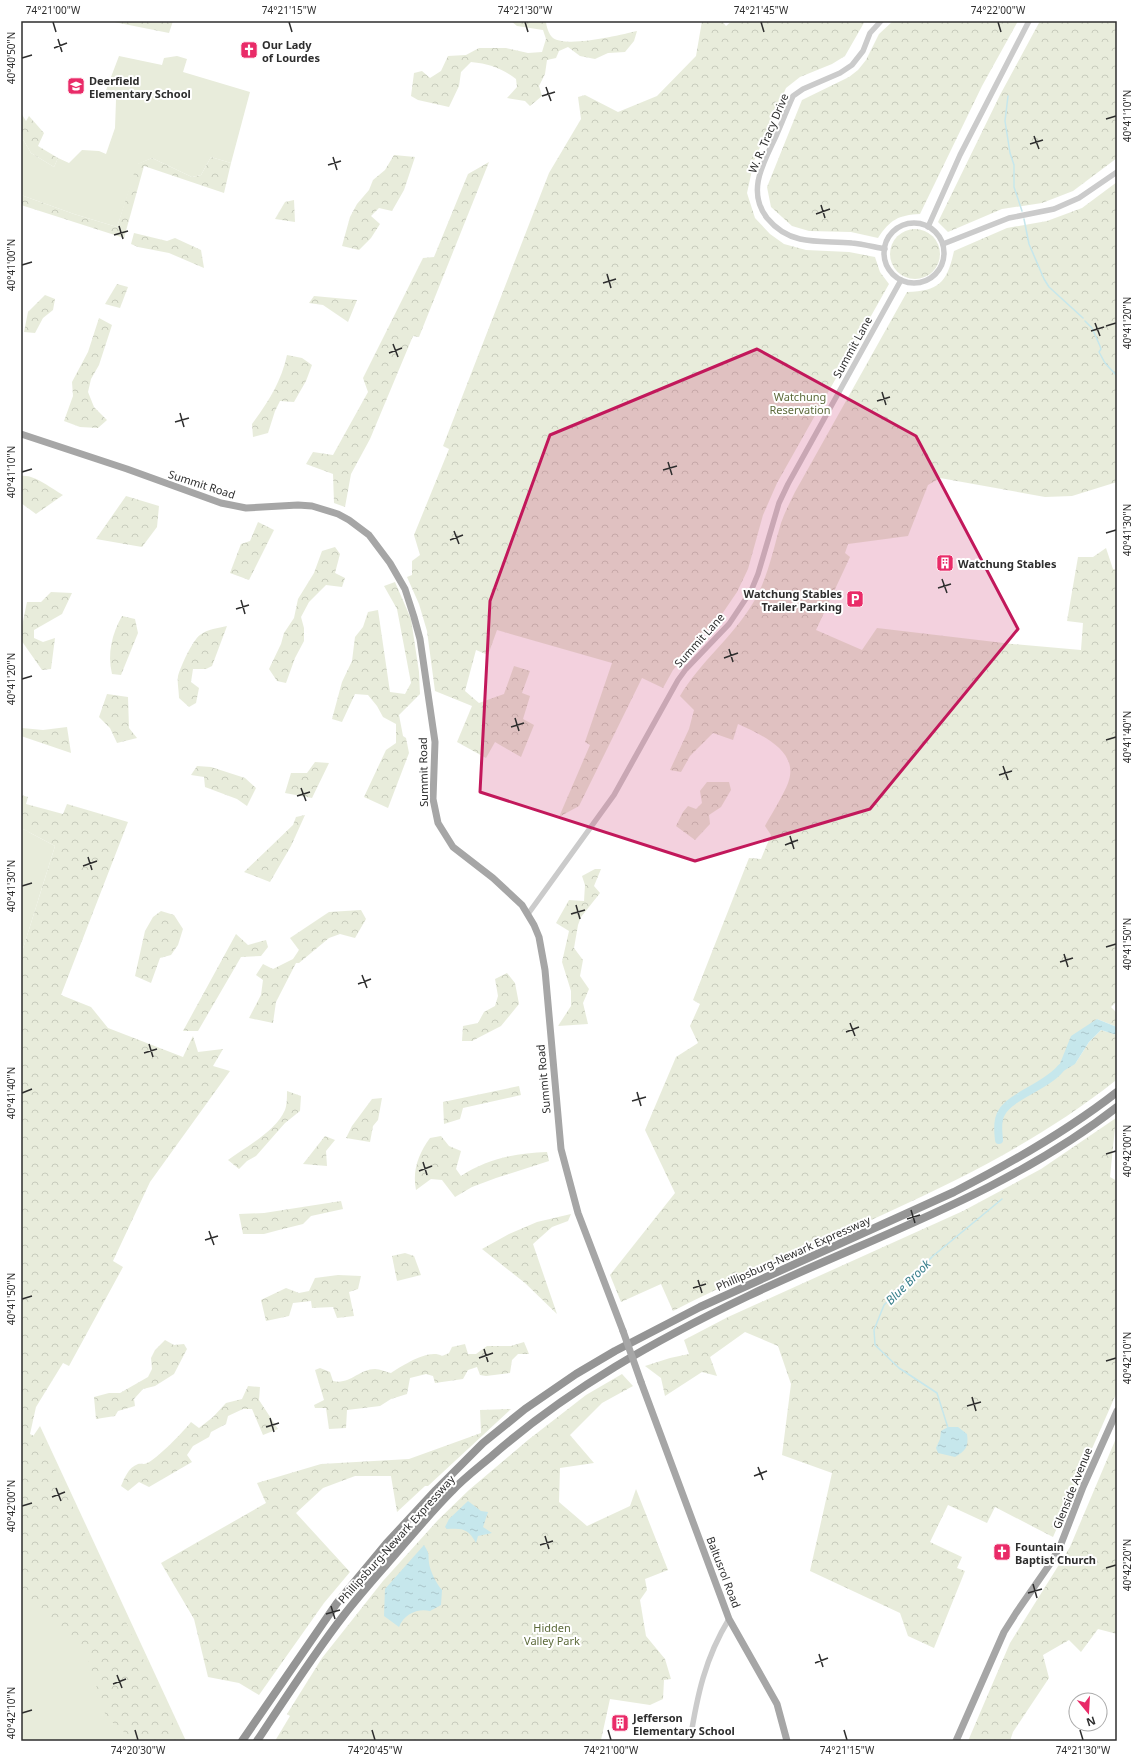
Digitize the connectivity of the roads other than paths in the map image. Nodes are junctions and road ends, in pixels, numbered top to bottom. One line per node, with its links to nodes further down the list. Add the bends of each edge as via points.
1 (881, 21): 6 (street, W. R. Tracy Drive, via 870,33 863,51 852,65 840,74 803,89 793,96 760,173 757,192 764,214 783,233 816,242 851,243)
2 (1029, 21): 4 (street, via 960,155)
3 (1117, 172): 5 (street, via 1079,198 1054,209 1009,218)
4 (928, 227): 5 (street, via 934,231); 6 (street, via 919,224 901,227 893,232)
5 (942, 244): 7 (street, via 943,263 938,272 930,279 916,283)
6 (885, 249): 7 (street, via 888,267 893,275)
7 (901, 280): 9 (street, Summit Lane, via 788,484 777,508 758,574 750,591 729,624 686,668 614,795)
8 (21, 434): 9 (main road, Summit Road, via 221,503 246,508 298,506 325,510 349,520 369,535 398,577 411,606 417,628 435,742 433,799 438,823 453,847 515,898)
9 (528, 914): 12 (main road, Summit Road, bridge, via 537,931 543,956 562,1155 578,1213)
10 (1117, 1092): 15 (highway, Phillipsburg-Newark Expressway, via 1074,1124 992,1173 700,1307 615,1351 525,1409 483,1443 386,1544 337,1603)
11 (1117, 1107): 16 (highway, Phillipsburg-Newark Expressway, via 1030,1165 952,1205 706,1317 605,1371 562,1400 519,1432 453,1489 416,1530 344,1615)
12 (650, 1405): 14 (main road, Baltusrol Road)
13 (1117, 1411): 19 (main road, Glenside Avenue, via 1061,1544 1004,1632)
14 (729, 1619): 17 (street, via 717,1639 700,1684); 18 (main road, Baltusrol Road, via 777,1704)
15 (242, 1741)
16 (257, 1741)
17 (690, 1741)
18 (787, 1741)
19 (956, 1741)

